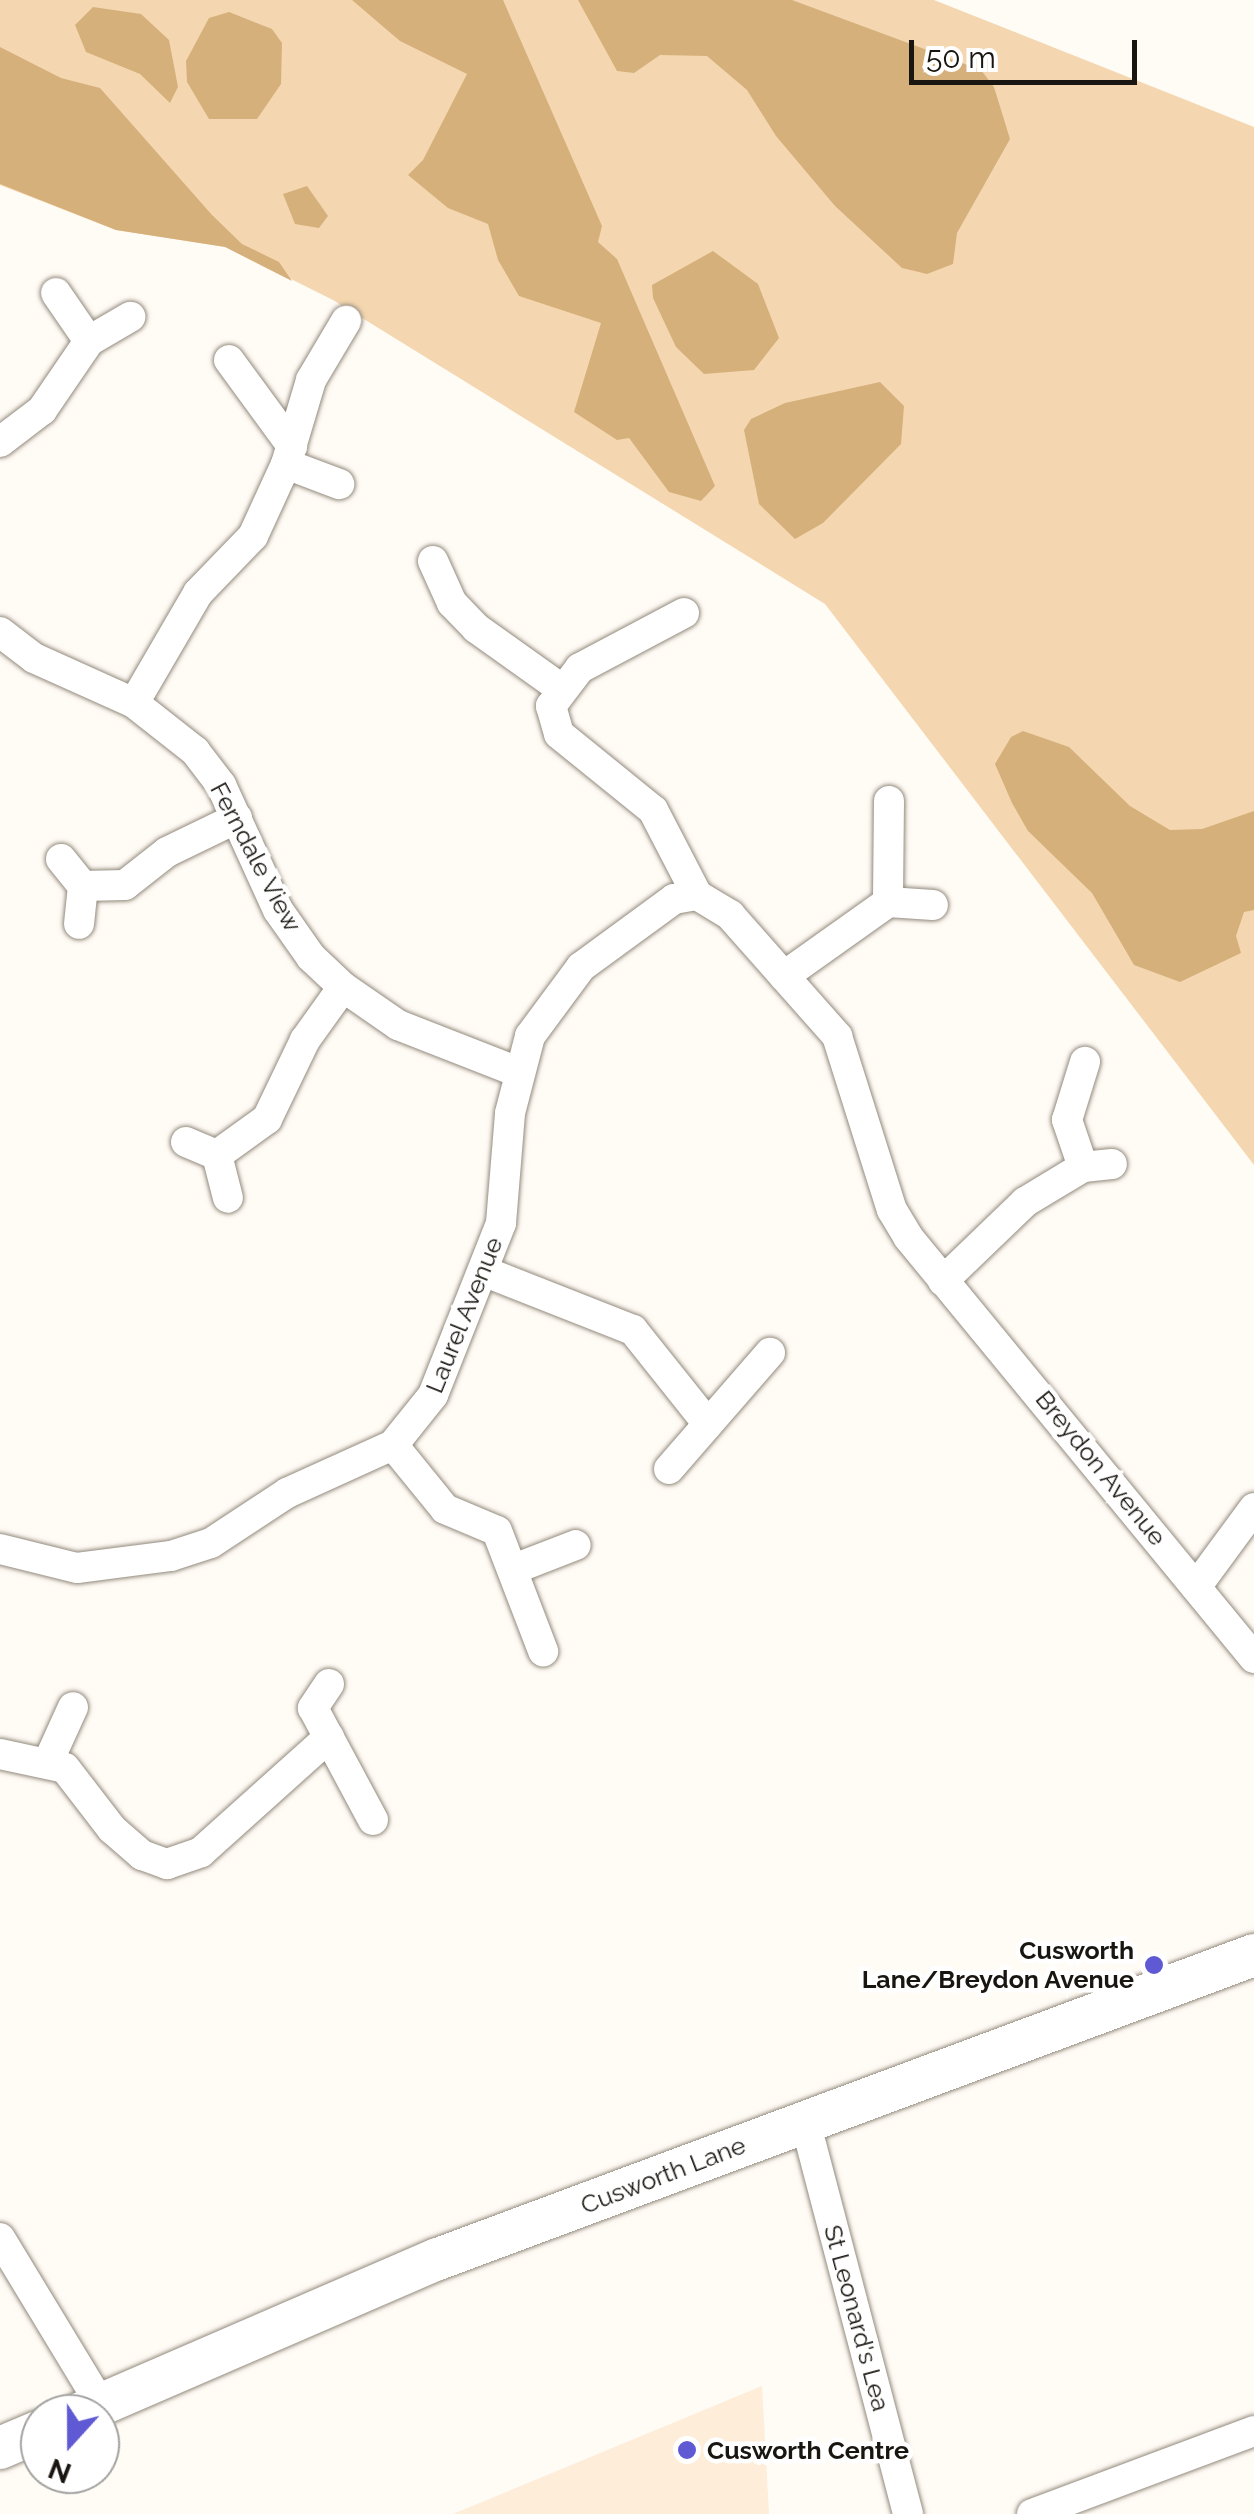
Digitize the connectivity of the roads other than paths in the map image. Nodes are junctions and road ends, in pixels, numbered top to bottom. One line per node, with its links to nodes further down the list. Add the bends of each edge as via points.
1 (56, 293): 4 (street)
2 (130, 317): 4 (street)
3 (346, 320): 7 (street, via 311,380)
4 (89, 340): 6 (street, via 42,410)
5 (228, 360): 7 (street)
6 (0, 442)
7 (289, 455): 8 (street); 13 (street, via 253,536 198,593)
8 (339, 484)
9 (433, 562): 12 (street, via 452,603 476,628)
10 (684, 612): 12 (street, via 601,654)
11 (0, 632): 13 (street, Ferndale View, via 34,658)
12 (560, 688): 18 (street, via 550,716 558,734 653,810)
13 (134, 704): 15 (street, Ferndale View, via 195,751)
14 (888, 800): 19 (street)
15 (237, 818): 17 (street, via 167,852 126,885); 23 (street, Ferndale View, via 278,910)
16 (62, 859): 17 (street)
17 (84, 886): 21 (street)
18 (697, 895): 22 (street, Breydon Avenue, via 730,916); 25 (street, Laurel Avenue, via 674,900 581,967 538,1023)
19 (888, 902): 20 (street); 22 (street)
20 (933, 905)
21 (79, 924)
22 (784, 976): 30 (street, Breydon Avenue, via 837,1036 892,1210)
23 (343, 988): 25 (street, Ferndale View, via 398,1025); 27 (street, via 304,1040 273,1110)
24 (1085, 1062): 30 (street, via 1066,1120 1098,1165 1024,1202)
25 (518, 1072): 29 (street, Laurel Avenue, via 501,1223)
26 (186, 1142): 27 (street)
27 (217, 1155): 28 (street)
28 (228, 1198)
29 (483, 1271): 32 (street, via 633,1330); 33 (street, Laurel Avenue, via 433,1395)
30 (943, 1282): 39 (street, Breydon Avenue, via 1016,1362)
31 (770, 1352): 32 (street)
32 (708, 1424): 34 (street)
33 (394, 1444): 37 (street, Laurel Avenue, via 287,1494 211,1543 172,1556 77,1568); 38 (street, via 444,1509 497,1531)
34 (669, 1469)
35 (1254, 1508): 39 (street)
36 (576, 1545): 38 (street)
37 (0, 1549)
38 (514, 1569): 40 (street)
39 (1196, 1588): 41 (street, Breydon Avenue)
40 (543, 1651)
41 (1254, 1658)
42 (329, 1684): 44 (street, via 313,1708)
43 (72, 1707): 46 (street)
44 (329, 1737): 46 (street, via 200,1852 168,1864 128,1843 65,1768); 47 (street)
45 (0, 1754): 46 (street)
46 (50, 1760)
47 (374, 1820)
48 (1254, 1955): 49 (street, Cusworth Lane)
49 (805, 2122): 52 (street, Cusworth Lane, via 438,2259); 54 (street, St Leonard's Lea)
50 (0, 2238): 51 (street)
51 (82, 2394)
52 (120, 2396)
53 (1254, 2431): 55 (street)
54 (908, 2514)
55 (1032, 2514)

